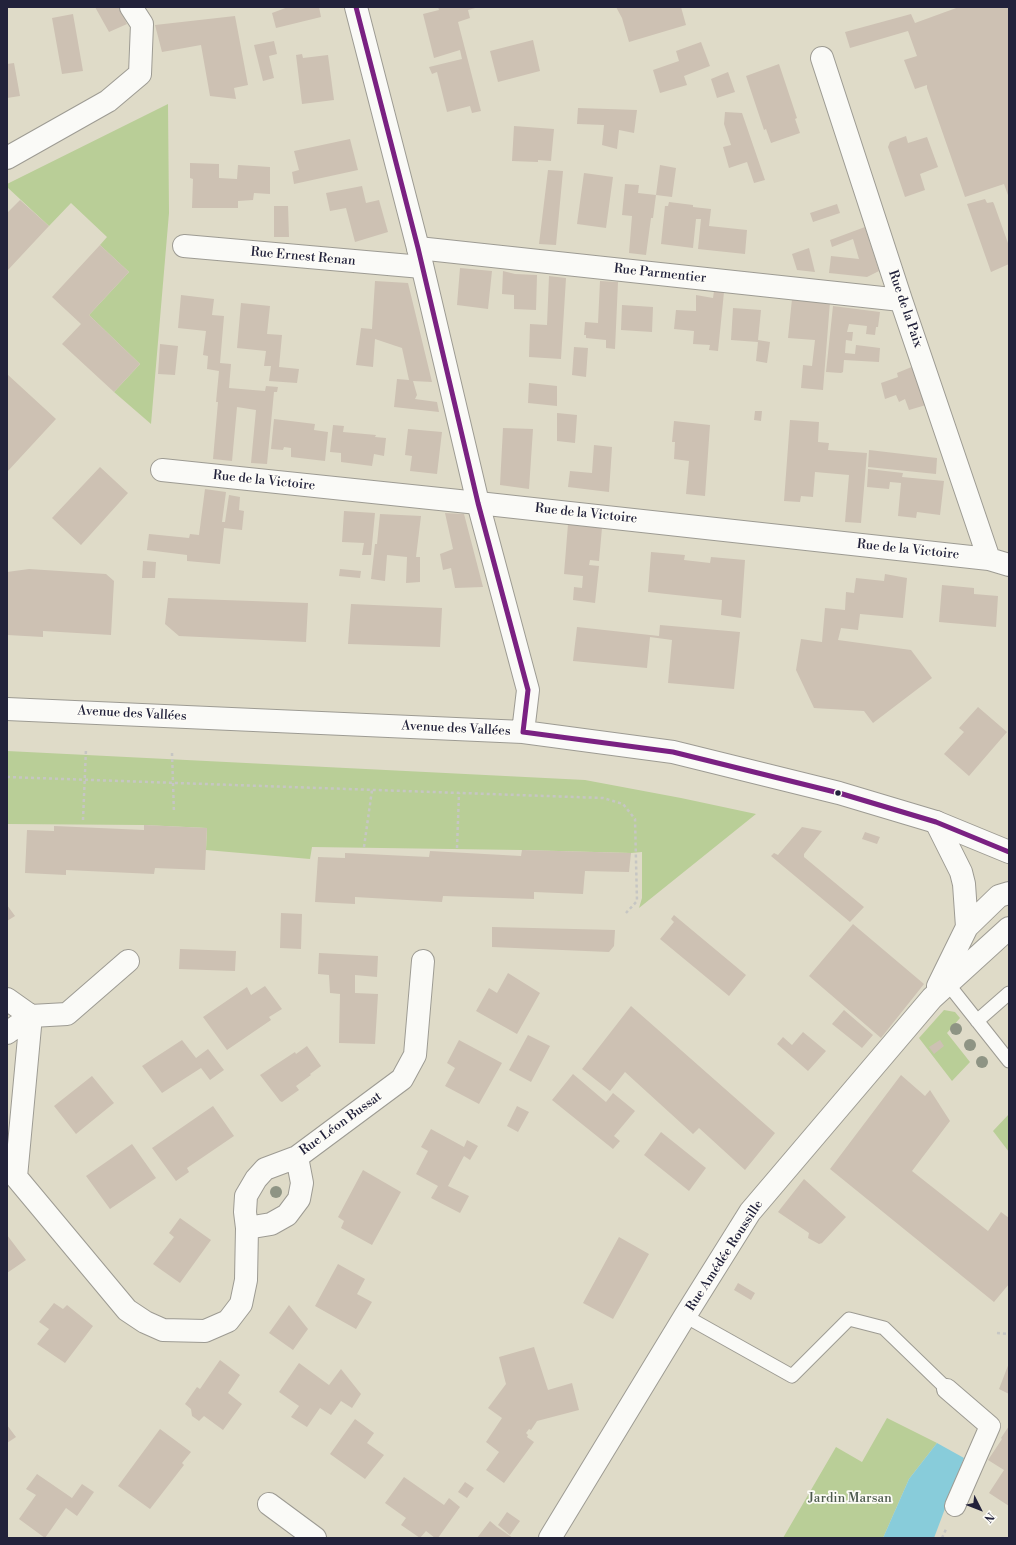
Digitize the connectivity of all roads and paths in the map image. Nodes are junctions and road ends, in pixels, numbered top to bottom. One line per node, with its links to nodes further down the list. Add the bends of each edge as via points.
1 (131, 7): 4 (street, via 142,24 140,74 108,101)
2 (356, 7): 6 (street)
3 (822, 58): 7 (street, Rue de la Paix)
4 (7, 158)
5 (184, 246): 6 (street, Rue Ernest Renan)
6 (420, 258): 7 (street, Rue Parmentier); 9 (street)
7 (901, 300): 10 (street, Rue de la Paix)
8 (162, 470): 9 (street, Rue de la Victoire)
9 (478, 502): 10 (street, Rue de la Victoire); 12 (street, via 528,690)
10 (999, 562)
11 (7, 708): 12 (street, Avenue des Vallées)
12 (523, 732): 22 (street, Avenue des Vallées, via 673,752 839,793)
13 (86, 749): 16 (path)
14 (172, 753): 17 (path)
15 (7, 777): 16 (path)
16 (85, 780): 17 (path); 21 (path)
17 (173, 783): 18 (path); 20 (path)
18 (372, 790): 19 (path); 23 (path)
19 (459, 793): 24 (path); 27 (path, via 603,798 622,804 635,819 637,901)
20 (174, 813)
21 (83, 820)
22 (936, 822): 25 (street, Avenue des Vallées); 28 (street, via 961,872)
23 (364, 847)
24 (456, 848)
25 (1009, 852)
26 (1009, 893): 28 (street, Rue Amédée Roussille, via 999,896)
27 (626, 913)
28 (967, 927): 32 (street, Rue Amédée Roussille)
29 (1009, 928): 32 (street, Rue Amédée Roussille)
30 (423, 960): 39 (street, Rue Léon Bussat, via 415,1055 402,1079)
31 (128, 961): 35 (street, via 66,1014)
32 (940, 991): 36 (lane); 42 (street, Rue Amédée Roussille, via 750,1212)
33 (1009, 993): 36 (lane)
34 (7, 999): 35 (street)
35 (31, 1016): 37 (street); 40 (street, Rue Léon Bussat)
36 (977, 1021): 38 (lane)
37 (7, 1034)
38 (1009, 1061)
39 (297, 1157): 41 (street, Rue Léon Bussat, via 265,1170 256,1178 246,1196); 41 (street, via 302,1182 299,1199 282,1218 271,1224)
40 (12, 1170): 41 (street, Rue Léon Bussat, via 127,1310 164,1330 205,1331 228,1321 241,1304 246,1280)
41 (247, 1228)
42 (685, 1316): 45 (lane, via 792,1376 849,1319 884,1328); 49 (street, Rue Amédée Roussille)
43 (997, 1333): 44 (path)
44 (1009, 1334)
45 (947, 1389): 47 (street, via 990,1426)
46 (268, 1504): 48 (street)
47 (955, 1506)
48 (315, 1538)
49 (550, 1538)

